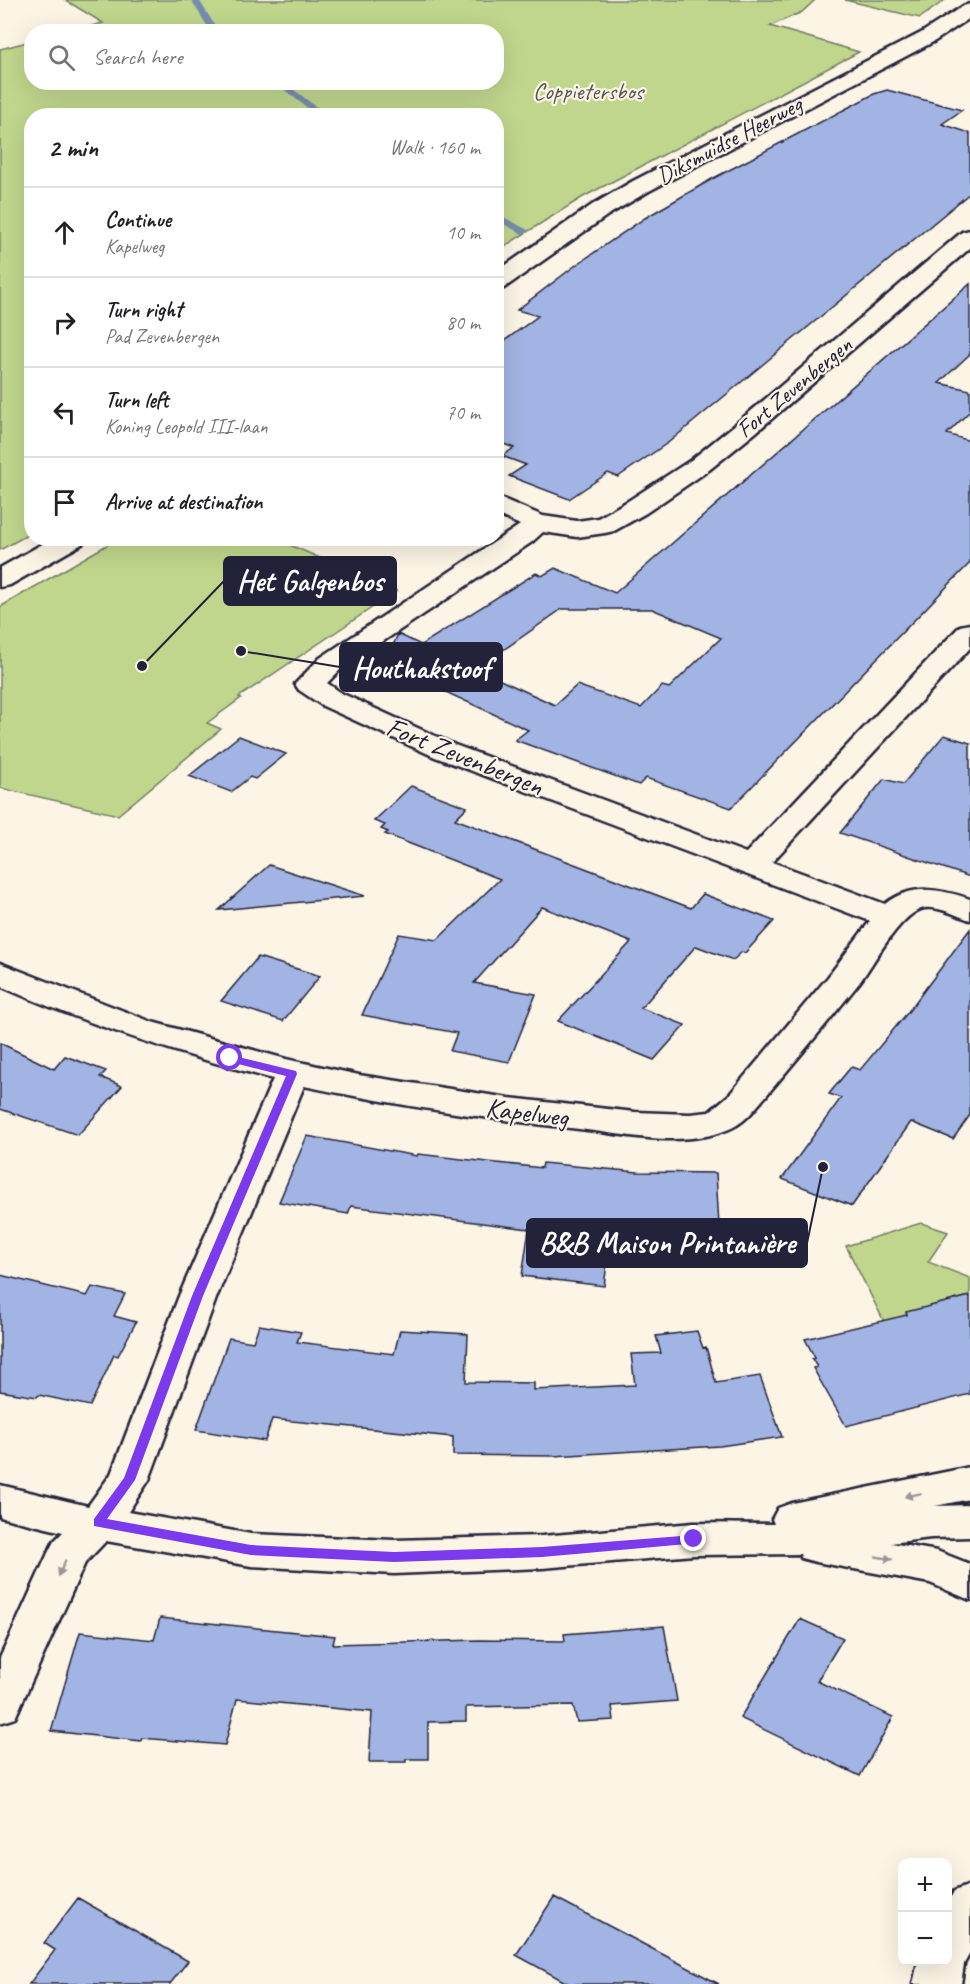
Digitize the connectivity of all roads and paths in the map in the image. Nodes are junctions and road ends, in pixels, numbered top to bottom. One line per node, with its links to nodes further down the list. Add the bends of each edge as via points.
1 (970, 10): 3 (street, Diksmuidse Heerweg, via 928,37 600,210)
2 (970, 237): 5 (street, Fort Zevenbergen, via 746,428 637,507 605,525 577,529)
3 (504, 277)
4 (504, 508): 5 (street, Fort Zevenbergen)
5 (537, 523): 9 (street, Fort Zevenbergen, via 330,664 309,684 333,700 445,751)
6 (60, 546): 7 (street)
7 (0, 579)
8 (970, 632): 9 (street)
9 (753, 866): 11 (street, Fort Zevenbergen)
10 (959, 907): 11 (street, Kapelweg, via 913,899)
11 (889, 917): 13 (street, Kapelweg, via 861,958 723,1120 660,1126 497,1109)
12 (0, 973): 13 (street, Kapelweg, via 104,1018)
13 (292, 1074): 17 (street, via 198,1296 129,1480)
14 (970, 1483): 18 (street, one-way to 18)
15 (0, 1501): 17 (street)
16 (970, 1521): 19 (street)
17 (98, 1523): 18 (street, via 251,1550 394,1557 542,1552); 21 (street, one-way to 21, via 69,1553)
18 (694, 1539): 19 (street)
19 (785, 1540): 20 (street, one-way to 20, via 937,1568)
20 (970, 1583)
21 (0, 1705)
22 (970, 1906): 23 (street)
23 (952, 1941)
24 (940, 1966): 25 (street)
25 (937, 1984)

